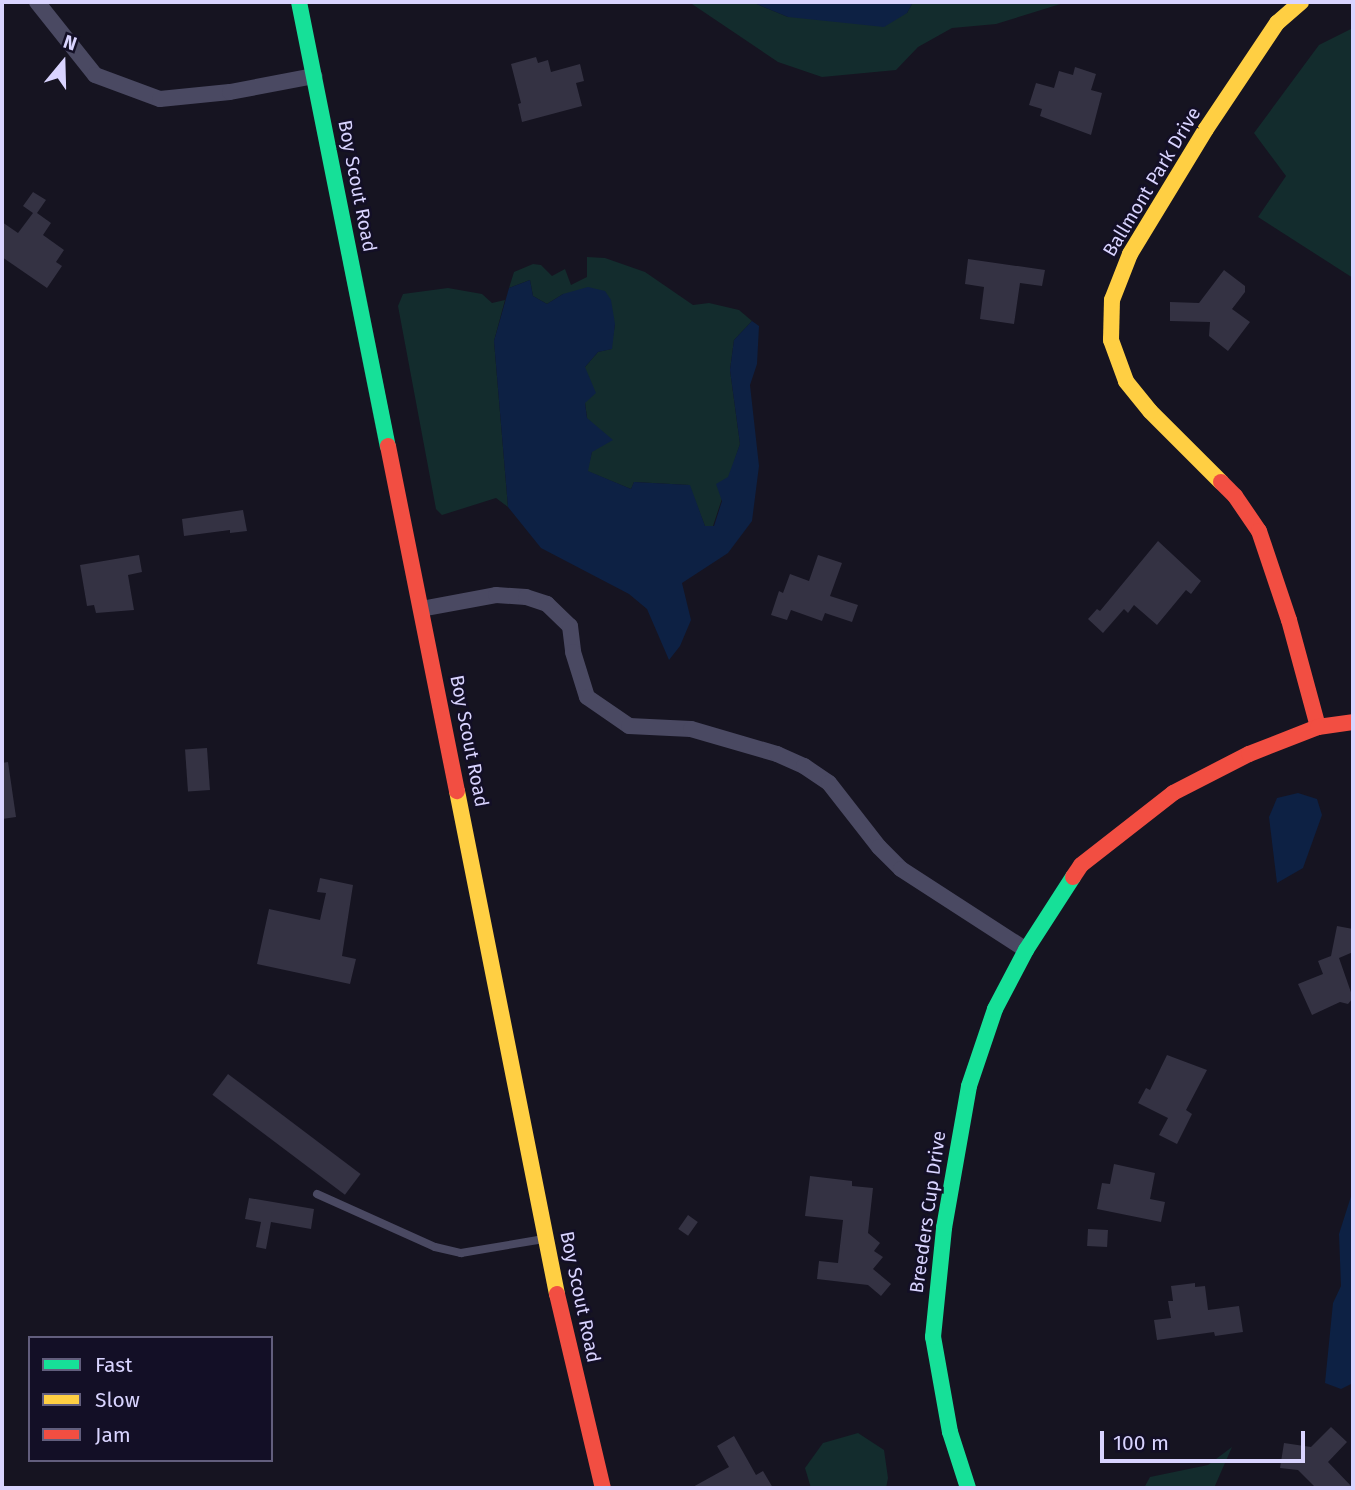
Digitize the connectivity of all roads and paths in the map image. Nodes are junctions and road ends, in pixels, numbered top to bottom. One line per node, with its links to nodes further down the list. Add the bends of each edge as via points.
1 (37, 2): 4 (street, via 95,75 160,99)
2 (299, 2): 4 (street, Boy Scout Road)
3 (1301, 2): 7 (street, Ballmont Park Drive, via 1277,23 1130,254 1112,300 1111,340 1126,381 1235,496 1259,531)
4 (314, 76): 5 (street, Boy Scout Road)
5 (421, 609): 8 (street, via 503,595 547,604 570,626 587,697 629,726 691,729 804,766 829,783 878,847 901,869); 10 (street, Boy Scout Road)
6 (1353, 722): 7 (street, Breeders Cup Drive)
7 (1318, 727): 8 (street, Breeders Cup Drive, via 1249,754 1173,793 1081,865)
8 (1026, 950): 12 (street, Breeders Cup Drive, via 995,1009 969,1086 944,1228 933,1337 950,1432)
9 (317, 1194): 10 (lane, via 435,1247 461,1253)
10 (547, 1239): 11 (street, Boy Scout Road)
11 (603, 1488)
12 (968, 1488)

